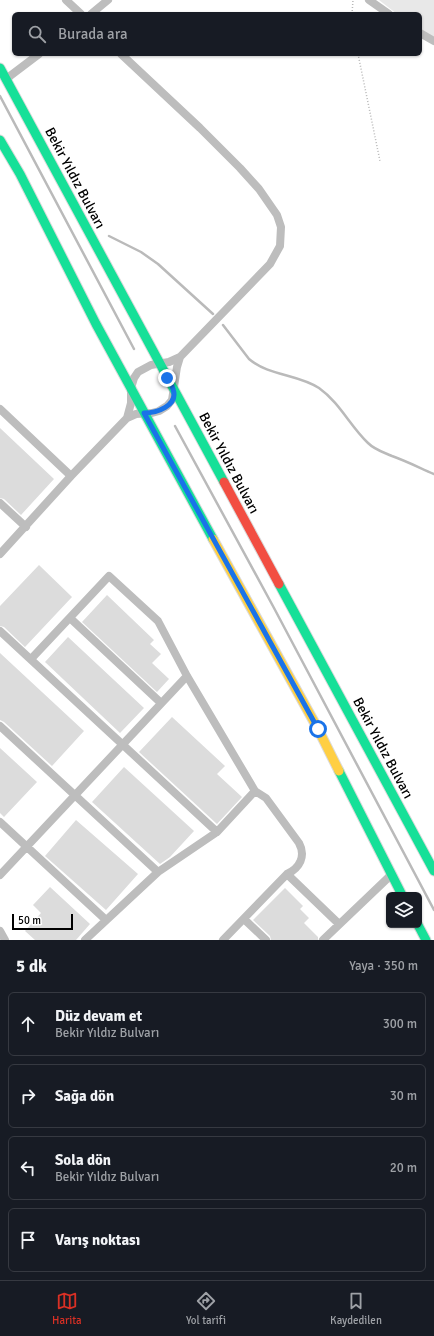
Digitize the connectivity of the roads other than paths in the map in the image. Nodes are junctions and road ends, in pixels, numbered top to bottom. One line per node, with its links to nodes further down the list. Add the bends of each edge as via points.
1 (66, 0): 4 (street)
2 (108, 0): 5 (street)
3 (369, 0): 6 (street)
4 (79, 12)
5 (93, 12)
6 (386, 12)
7 (422, 34): 8 (street)
8 (434, 41)
9 (36, 56): 12 (street)
10 (123, 56): 14 (street, via 240,168 259,189 277,216 281,227 280,246 270,264)
11 (0, 68): 12 (main road, Bekir Yıldız Bulvarı)
12 (6, 79): 15 (main road, Bekir Yıldız Bulvarı)
13 (0, 140): 16 (main road)
14 (180, 357): 15 (street, via 169,362); 17 (street)
15 (159, 362): 16 (street, via 138,372); 17 (main road, Bekir Yıldız Bulvarı)
16 (131, 388): 19 (main road); 20 (street)
17 (174, 390): 19 (street, via 168,406 159,411); 37 (main road, Bekir Yıldız Bulvarı)
18 (0, 409): 21 (street)
19 (144, 413): 20 (street); 41 (main road, via 318,729)
20 (127, 418): 21 (street)
21 (71, 476): 23 (street)
22 (0, 503): 23 (street)
23 (26, 527): 24 (street)
24 (0, 554)
25 (70, 618): 27 (street); 28 (street, via 109,576 158,621); 29 (street)
26 (0, 631): 27 (street)
27 (31, 659): 31 (street)
28 (186, 676): 29 (street); 32 (street)
29 (161, 703): 31 (street)
30 (0, 726): 33 (street)
31 (122, 744): 33 (street); 35 (street)
32 (255, 791): 35 (street); 39 (street, via 266,798 301,846 299,864)
33 (75, 795): 36 (street); 38 (street)
34 (0, 822): 36 (street)
35 (217, 832): 38 (street)
36 (26, 846): 40 (street); 44 (street)
37 (434, 871)
38 (158, 872): 44 (street)
39 (287, 874): 43 (street); 45 (street)
40 (0, 875)
41 (391, 875): 42 (main road); 45 (street)
42 (400, 892)
43 (244, 919): 50 (street); 51 (street)
44 (106, 920): 49 (street)
45 (339, 924): 52 (street)
46 (420, 928): 53 (main road)
47 (0, 931): 48 (street)
48 (5, 940)
49 (85, 940)
50 (223, 940)
51 (266, 940)
52 (323, 940)
53 (426, 940)

